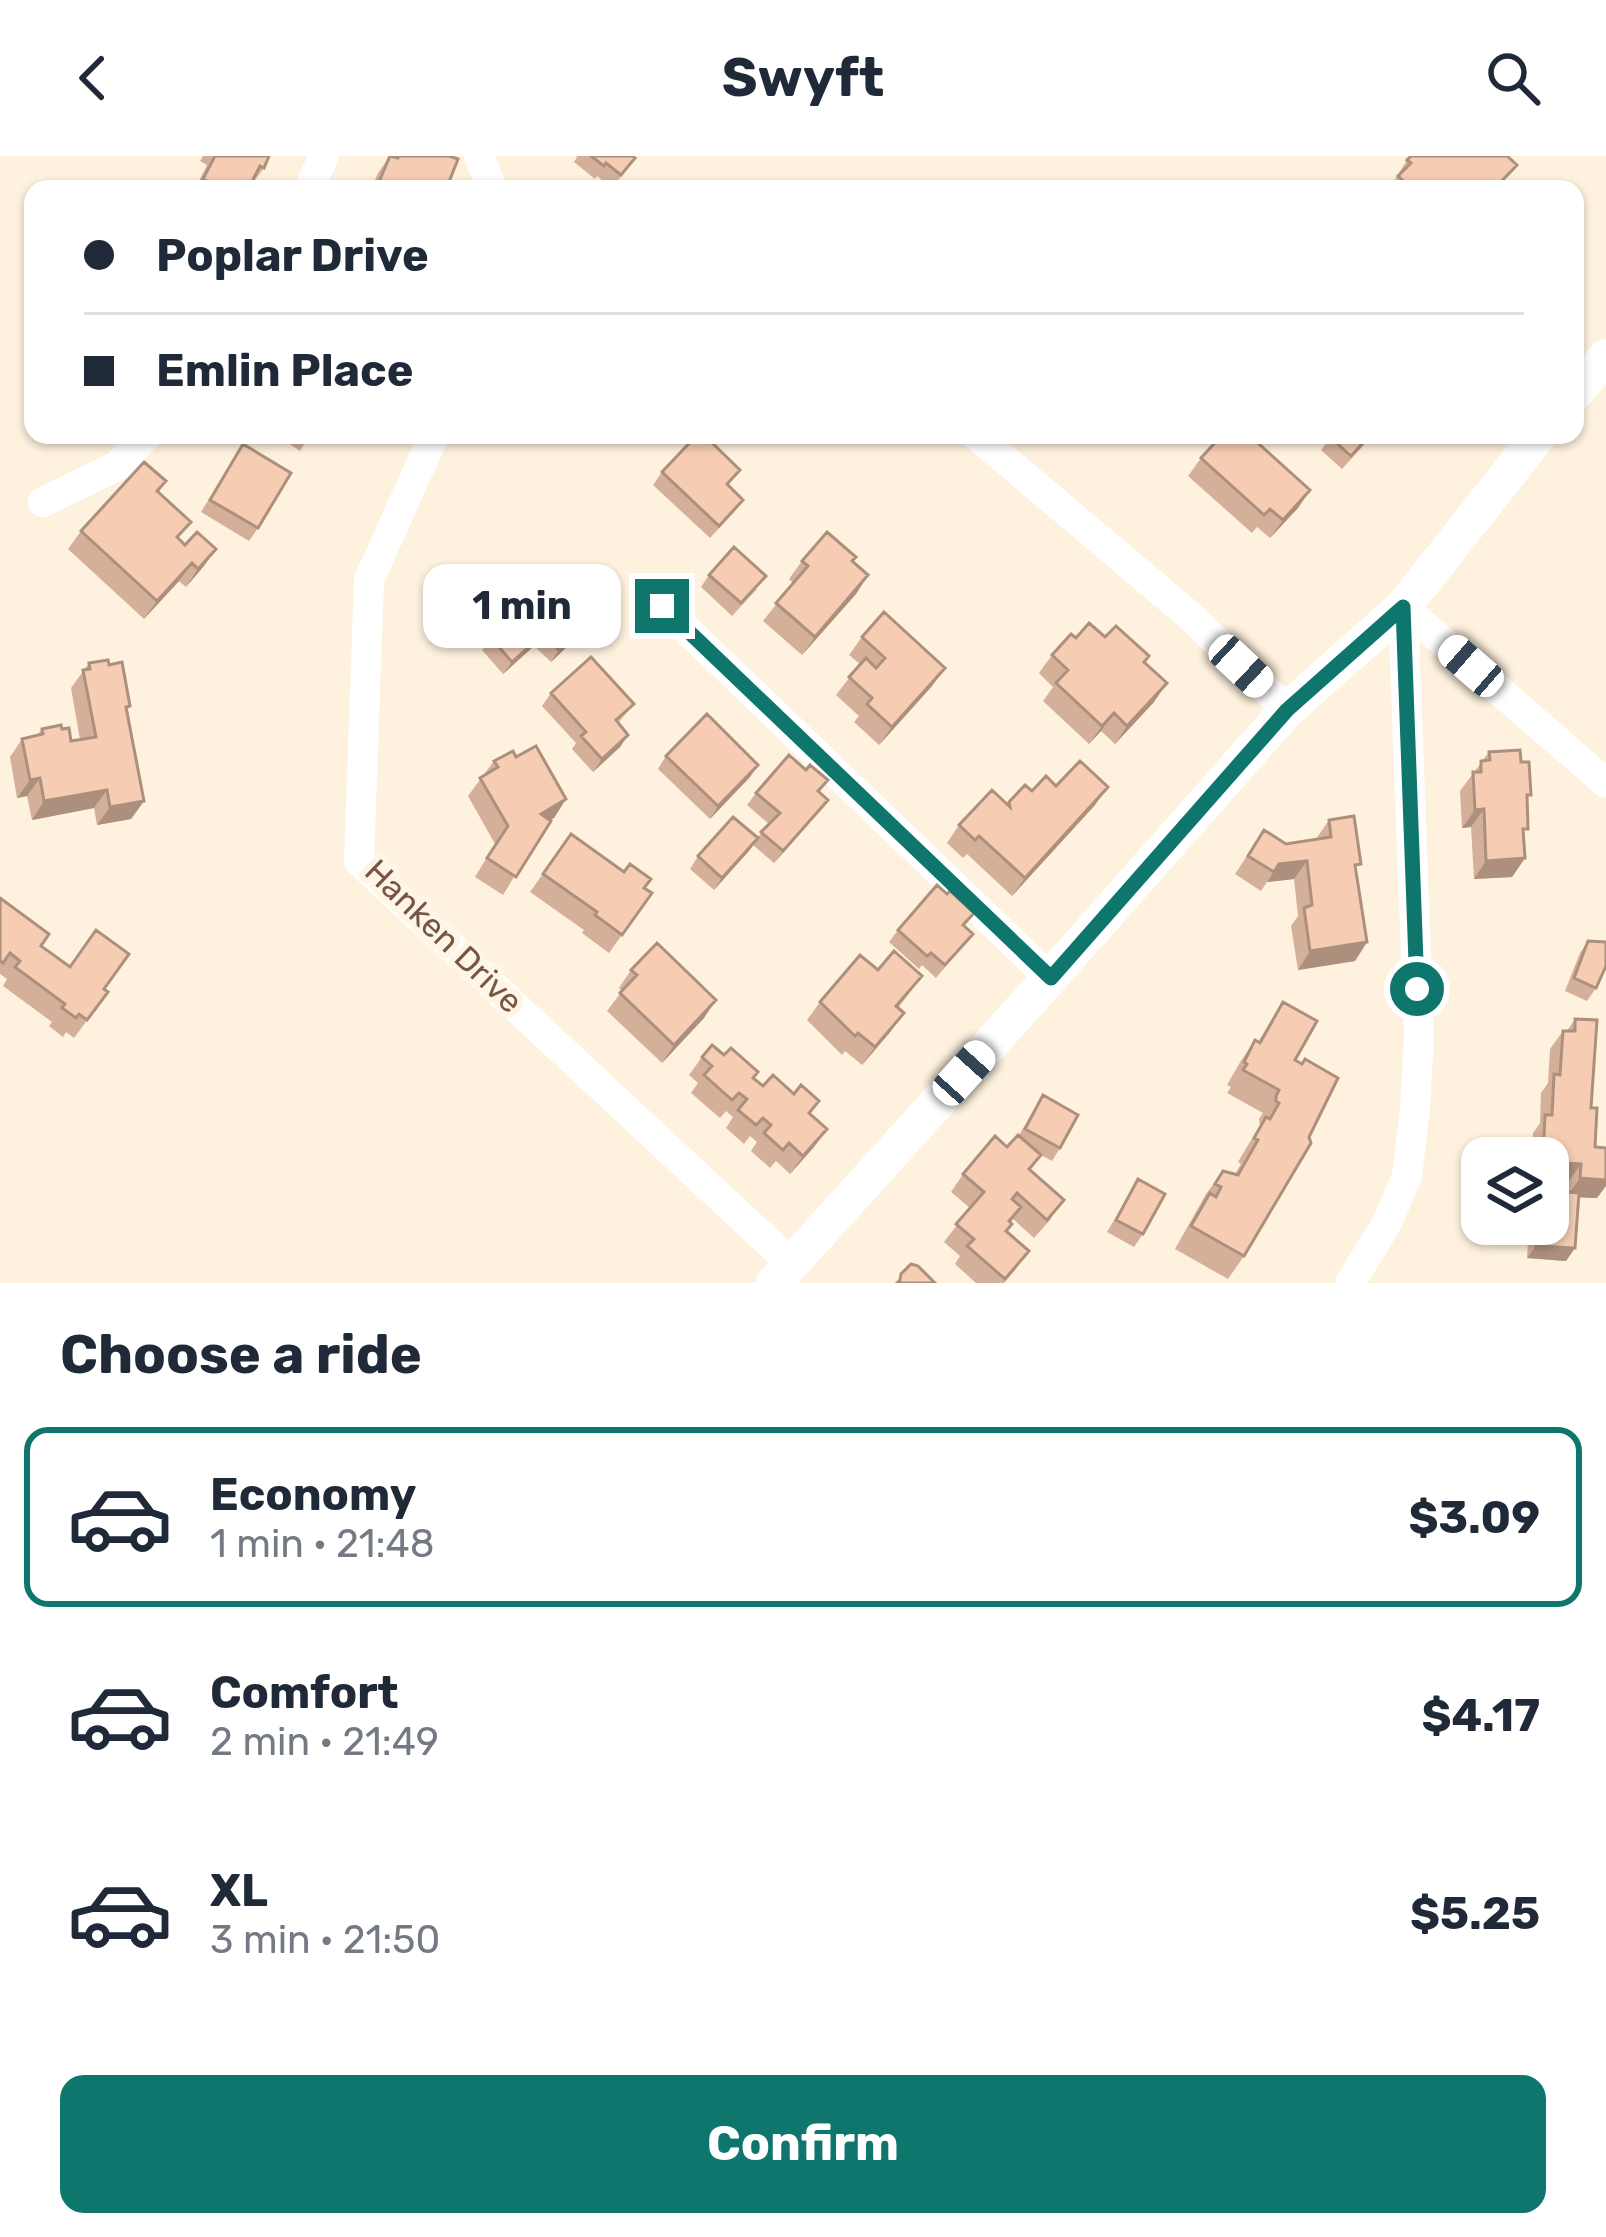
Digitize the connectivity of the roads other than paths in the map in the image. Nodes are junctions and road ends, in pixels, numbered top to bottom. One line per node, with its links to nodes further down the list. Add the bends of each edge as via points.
1 (1606, 357): 2 (street)
2 (1584, 383)
3 (138, 444): 7 (street, via 117,466)
4 (430, 444): 13 (street, Hanken Drive, via 369,580 359,861)
5 (987, 444): 10 (street, via 1190,615)
6 (1532, 444): 9 (street)
7 (43, 502)
8 (662, 606): 12 (street)
9 (1403, 607): 10 (street); 11 (street); 14 (street, via 1415,1109 1407,1176)
10 (1287, 710): 12 (street)
11 (1606, 783)
12 (1051, 978): 13 (street)
13 (783, 1273)
14 (1350, 1283)

